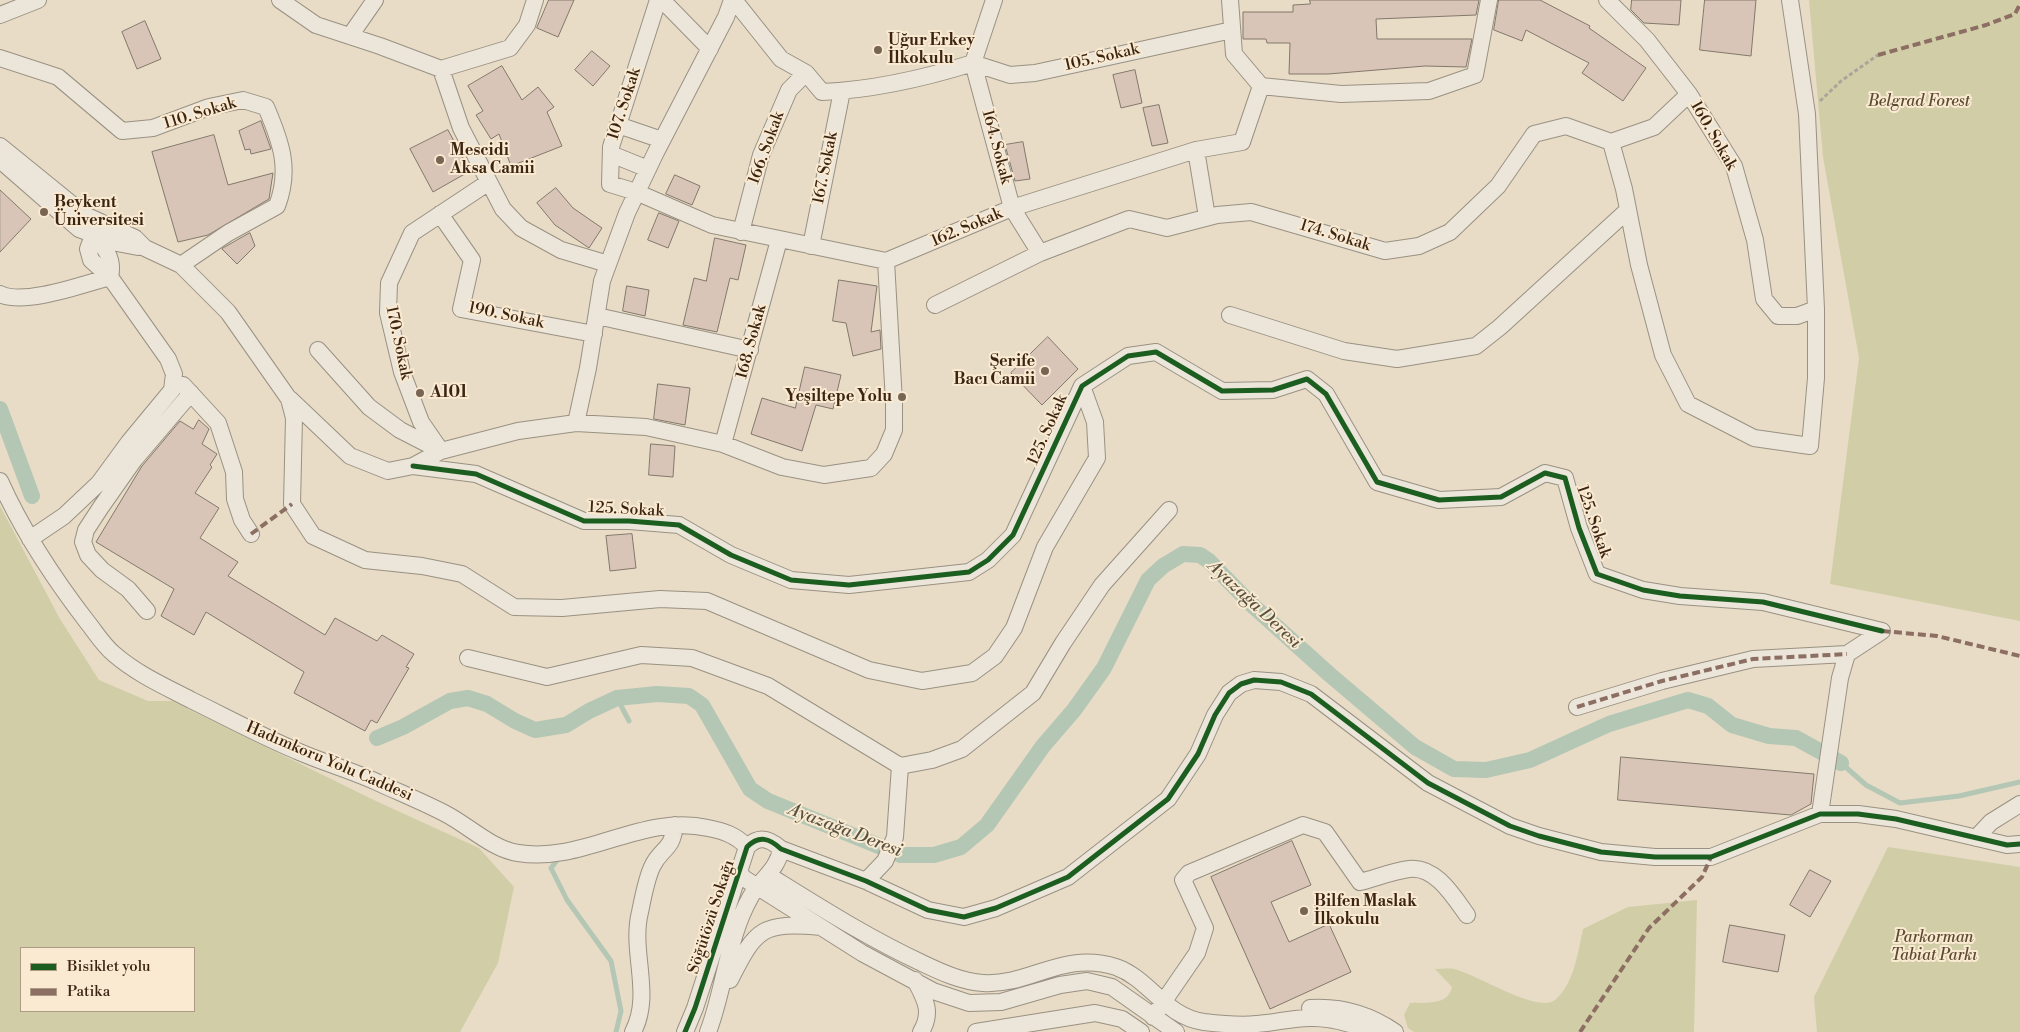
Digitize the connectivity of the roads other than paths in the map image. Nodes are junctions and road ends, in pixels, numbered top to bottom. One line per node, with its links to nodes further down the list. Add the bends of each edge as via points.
1 (38, 0): 12 (street)
2 (282, 0): 14 (street, via 316,25)
3 (375, 0): 14 (street)
4 (535, 0): 18 (street, via 527,25 510,48)
5 (660, 0): 15 (street); 23 (street, 107. Sokak)
6 (733, 0): 15 (street); 19 (street, via 781,59)
7 (994, 0): 17 (street)
8 (1230, 0): 13 (street)
9 (1489, 0): 20 (street, via 1475,75 1429,91 1341,94)
10 (1607, 0): 22 (street, 160. Sokak, via 1646,40)
11 (1790, 0): 48 (street, via 1807,114)
12 (0, 15)
13 (1232, 30): 17 (street, 105. Sokak, via 1035,74 1010,75); 20 (street, via 1234,54)
14 (350, 36): 18 (street)
15 (710, 49): 24 (street)
16 (0, 58): 44 (street, 110. Sokak, via 58,77 122,131 153,128 209,107 243,100 266,107 281,141 284,186 277,206 228,233)
17 (974, 64): 21 (street); 33 (street, 164. Sokak)
18 (440, 69): 31 (street, via 461,128)
19 (806, 72): 21 (street, via 822,92); 38 (street, 166. Sokak, via 789,90 761,155)
20 (1261, 86): 27 (street, 162. Sokak, via 1242,142)
21 (842, 91): 40 (street, 167. Sokak)
22 (1689, 94): 25 (street, via 1654,127); 48 (street, 160. Sokak, via 1734,166 1755,240 1764,298 1778,316 1797,316)
23 (618, 125): 24 (street); 28 (street, 107. Sokak)
24 (662, 140): 30 (street)
25 (1610, 142): 34 (street); 36 (street, 174. Sokak, via 1566,126 1534,134 1498,186 1485,199 1450,232 1419,246 1385,251 1251,212)
26 (0, 146): 37 (street, via 71,205)
27 (1196, 150): 33 (street, 162. Sokak); 36 (street)
28 (611, 154): 30 (street); 32 (street, 107. Sokak, via 610,184)
29 (0, 160): 37 (street, via 67,221)
30 (648, 169): 32 (street)
31 (489, 182): 35 (street, 170. Sokak); 43 (street, via 503,210 521,228 561,250)
32 (636, 192): 38 (street, via 712,225); 43 (street)
33 (1012, 208): 41 (street, 164. Sokak); 42 (street, 162. Sokak)
34 (1628, 210): 48 (street, via 1663,355 1688,404 1754,438 1810,446 1816,378); 49 (street, via 1476,346 1397,359 1344,352)
35 (440, 214): 51 (street, 190. Sokak, via 472,260 461,309); 60 (street, 170. Sokak, via 412,233 389,283 388,313 402,372 421,422)
36 (1207, 217): 41 (street, 174. Sokak, via 1167,228 1129,220)
37 (94, 229): 44 (street, via 135,238 145,248); 45 (street, via 113,265)
38 (741, 232): 39 (street)
39 (779, 240): 40 (street); 53 (street, 168. Sokak)
40 (811, 246): 42 (street)
41 (1040, 253): 47 (street, 174. Sokak)
42 (886, 261): 59 (street, via 894,430 884,454 871,468 824,475 782,467)
43 (608, 264): 50 (street)
44 (181, 265): 57 (street, via 228,312)
45 (110, 277): 46 (street, via 22,298); 54 (street, via 168,359)
46 (0, 294)
47 (935, 304)
48 (1816, 310)
49 (1230, 315)
50 (597, 316): 51 (street); 53 (street)
51 (594, 334): 58 (street)
52 (318, 350): 60 (street, via 369,408 400,430)
53 (750, 350): 59 (street, 168. Sokak)
54 (174, 374): 56 (street); 65 (street, via 172,390 99,483 64,516)
55 (1082, 386): 57 (street, via 1095,422 1097,458 1045,547 1014,628 995,656 972,673 922,681 869,670 707,601 660,599 562,608 514,607 462,574 365,560 313,536 292,504 294,418); 61 (street, 125. Sokak, via 1013,535 988,560 969,572 896,581 849,585 790,580 731,555 679,525 584,521 476,474); 67 (street, 125. Sokak, via 1128,356 1156,352 1222,391 1273,390 1307,378 1326,394 1377,482 1439,500 1501,497 1545,473 1565,478 1597,574 1643,590 1763,602 1882,631)
56 (191, 393): 64 (street, via 218,423 234,472 235,499); 66 (street, via 118,483 86,530 84,542 88,555)
57 (289, 399): 61 (street, via 350,456 388,471)
58 (576, 423): 59 (street, via 646,427); 60 (street, via 518,431)
59 (723, 444)
60 (442, 451): 61 (street)
61 (413, 466)
62 (0, 481): 65 (street, Hadımkoru Yolu Caddesi)
63 (1169, 510): 70 (street, via 1102,585 1033,693 962,749 932,760)
64 (251, 534)
65 (30, 539): 73 (street, Hadımkoru Yolu Caddesi, via 76,607 112,652 138,673 296,751 369,778 446,814 503,849 540,855)
66 (147, 611)
67 (1847, 654): 69 (street, via 1753,659 1662,681); 72 (street, via 1840,678)
68 (468, 658): 70 (street, via 547,677 641,655 692,658 768,686)
69 (1577, 707)
70 (900, 766): 80 (street, via 894,837 885,861)
71 (2020, 804): 74 (street, via 1991,822)
72 (1820, 814): 74 (street, via 1876,816); 80 (street, via 1711,857 1655,857 1601,852 1510,826 1428,783 1310,694 1282,682 1254,680 1240,684 1229,693 1215,715 1198,754 1168,799 1068,877 996,908 964,917 928,910)
73 (675, 825): 76 (street, Hadımkoru Yolu Caddesi, via 694,825 729,834); 88 (street, via 673,840 652,868 639,913 637,946 642,998 638,1023)
74 (1976, 838): 75 (street, via 2007,845)
75 (2020, 844)
76 (747, 847): 77 (street, Söğütözü Sokağı, via 762,839 772,840); 78 (street, Söğütözü Sokağı)
77 (781, 849): 79 (street, Söğütözü Sokağı, via 776,865); 80 (street)
78 (740, 871): 79 (street, via 742,877); 89 (street, Söğütözü Sokağı)
79 (763, 880): 82 (street); 84 (street, Söğütözü Sokağı, via 742,916); 85 (street, via 810,902 898,952 965,980 984,984 1084,961 1117,967)
80 (866, 881)
81 (1466, 915): 85 (street, via 1444,884 1420,869 1409,868 1360,882 1326,832 1303,825 1189,873 1183,880 1205,928 1197,953)
82 (825, 928): 83 (street, via 862,953); 84 (street, via 786,924 761,932 742,957)
83 (915, 980): 86 (street, via 933,991 969,1003 1001,1002 1086,981 1112,987); 91 (street, via 926,1001 928,1013)
84 (720, 999): 90 (street, Söğütözü Sokağı)
85 (1163, 1002): 86 (street); 87 (street, via 1178,1014 1203,1022)
86 (1153, 1016): 94 (street)
87 (1256, 1024): 95 (street, via 1312,1018 1345,1022); 96 (street, via 1303,1009 1325,1007 1366,1016)
88 (633, 1032)
89 (685, 1032)
90 (708, 1032)
91 (921, 1032)
92 (976, 1032): 93 (street, via 1095,1013 1122,1019)
93 (1141, 1032)
94 (1176, 1032)
95 (1372, 1032)
96 (1395, 1032)

